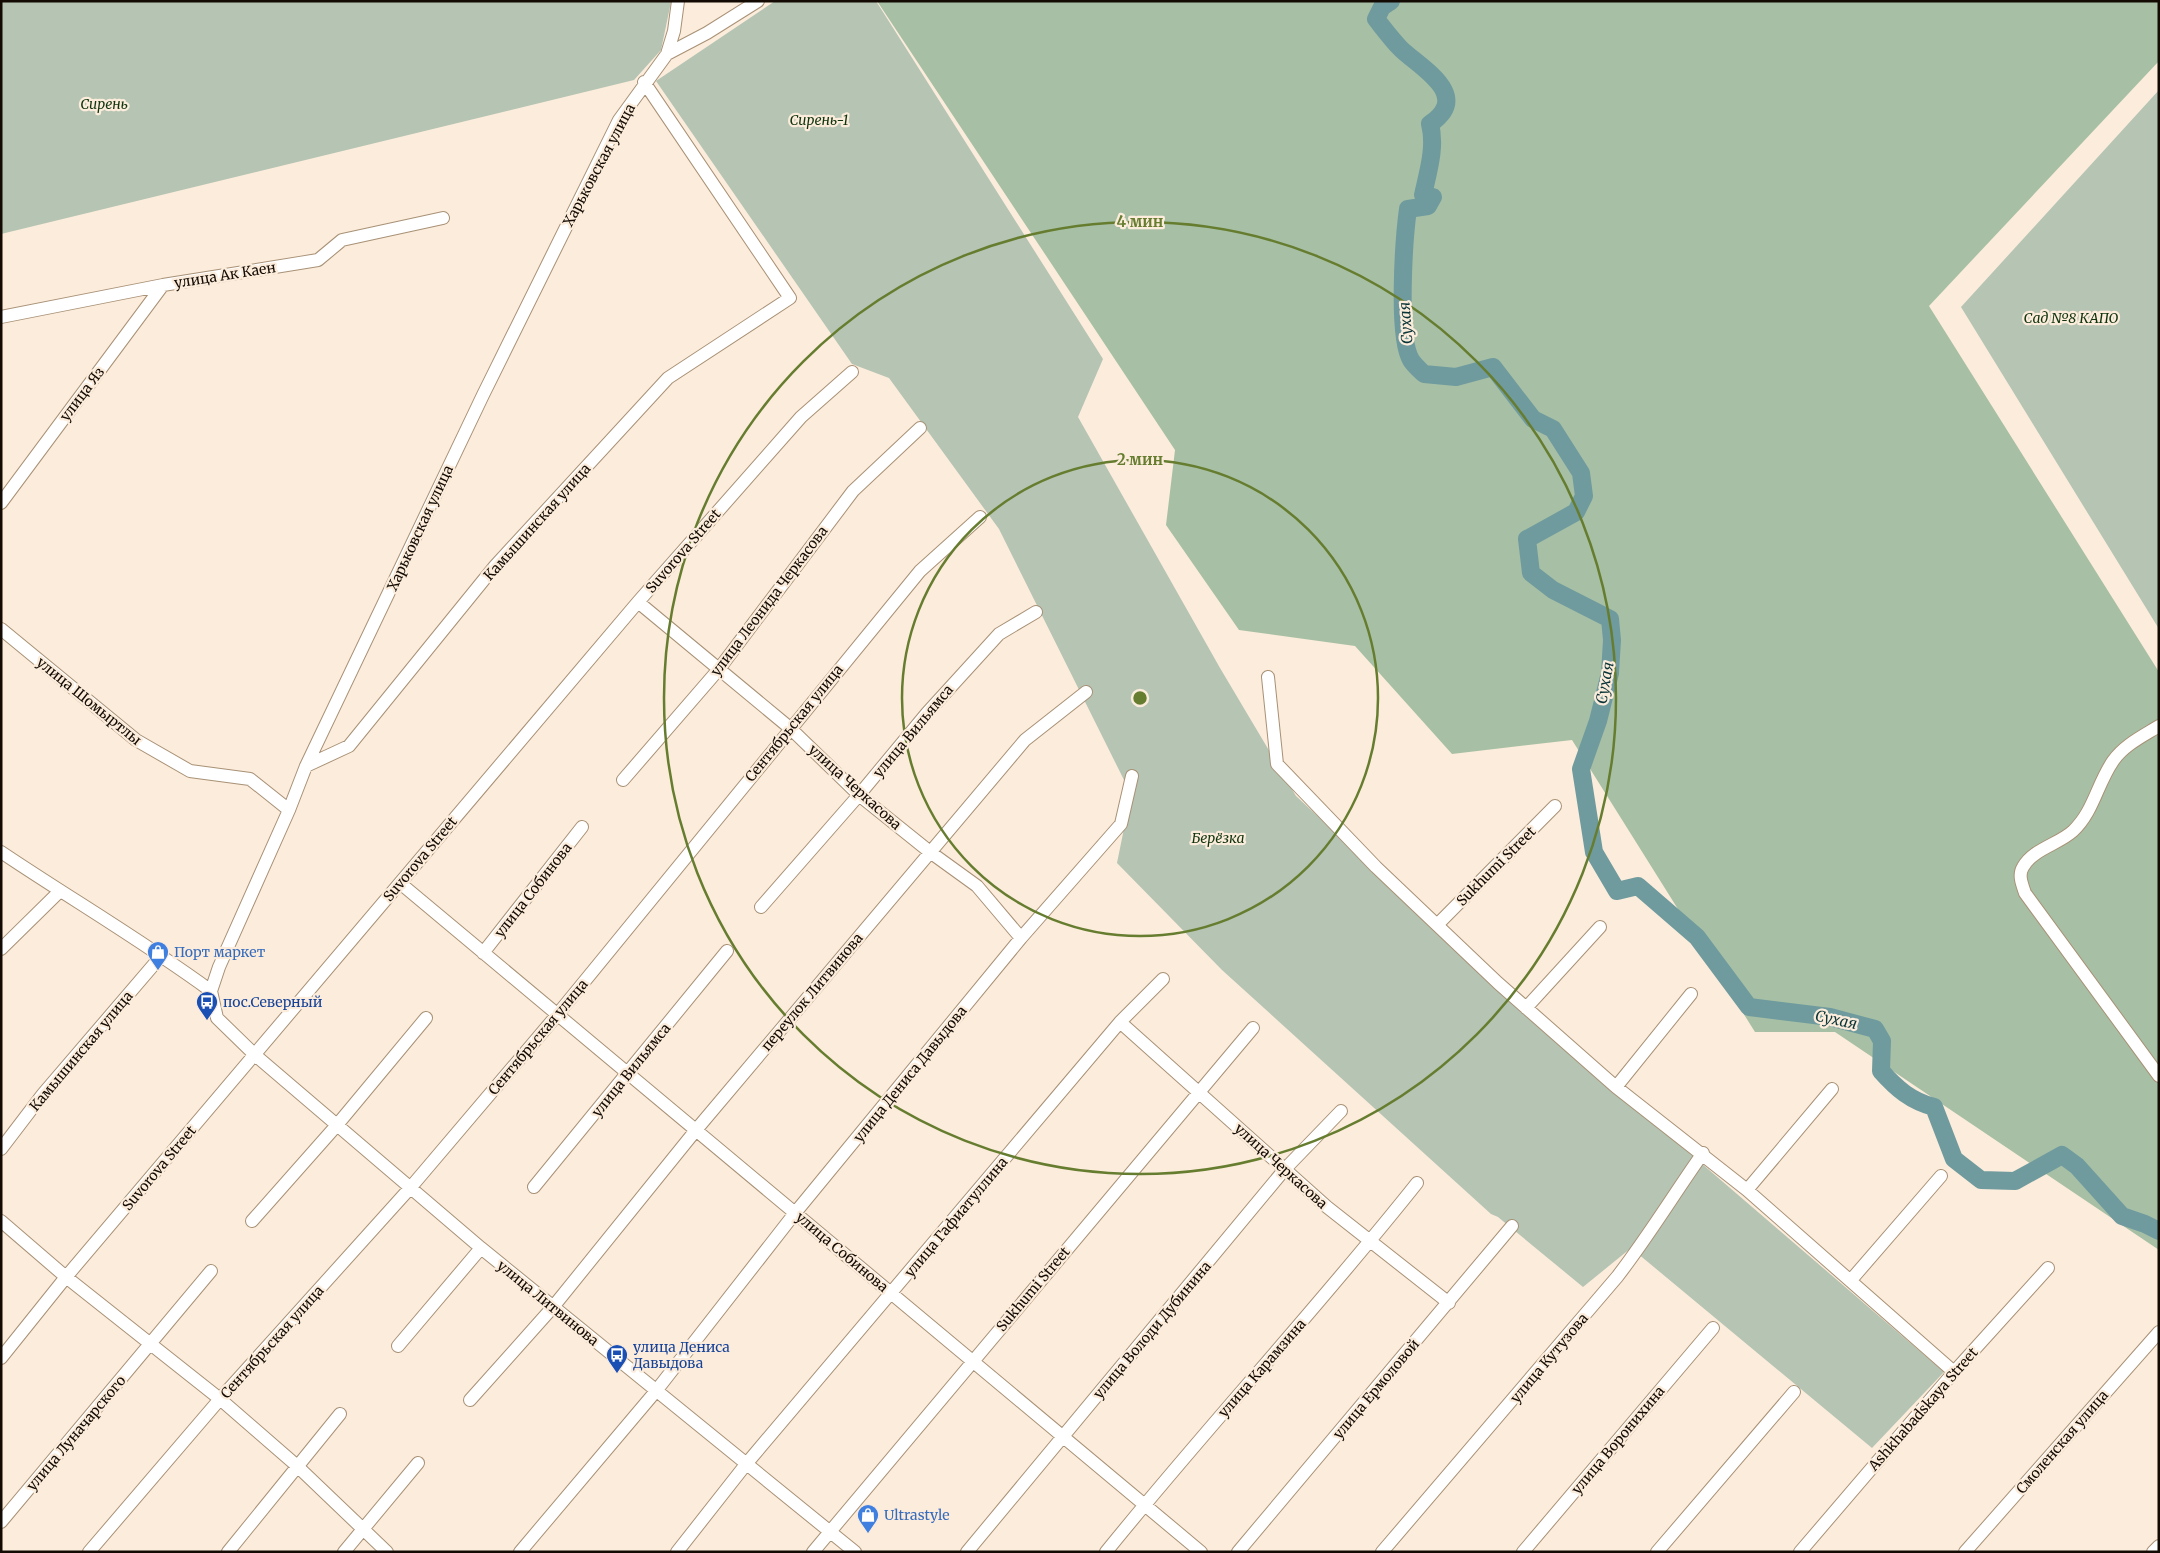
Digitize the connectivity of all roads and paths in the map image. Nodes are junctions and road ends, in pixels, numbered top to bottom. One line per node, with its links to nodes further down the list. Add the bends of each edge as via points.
1 (678, 1): 3 (street)
2 (758, 1): 3 (street)
3 (667, 54): 4 (street, Харьковская улица)
4 (644, 82): 20 (street, Харьковская улица, via 612,134 483,395); 20 (street, Камышинская улица, via 790,298 668,378 495,566 349,746)
5 (442, 218): 6 (street, улица Ак Каен, via 342,240 318,260)
6 (163, 285): 7 (street, улица Ак Каен); 10 (street, улица Яз)
7 (1, 317)
8 (852, 372): 12 (street, Suvorova Street, via 801,417)
9 (920, 428): 15 (street, улица Леонида Черкасова, via 852,492)
10 (1, 503)
11 (980, 517): 19 (street, Сентябрьская улица, via 920,571)
12 (638, 602): 15 (street, улица Черкасова); 29 (street, Suvorova Street)
13 (1036, 612): 23 (street, улица Вильямса, via 999,634)
14 (1, 629): 25 (street, улица Шомыртлы, via 136,740 190,771 250,779)
15 (718, 669): 19 (street, улица Черкасова); 22 (street, улица Леонида Черкасова)
16 (1268, 677): 32 (street, via 1277,764)
17 (1086, 692): 28 (street, переулок Литвинова, via 1025,740)
18 (2159, 726): 49 (street, via 2124,748 2112,762 2088,814 2072,832 2028,860 2020,880 2025,893)
19 (790, 728): 23 (street, улица Черкасова); 43 (street, Сентябрьская улица)
20 (306, 766): 25 (street, Харьковская улица)
21 (1132, 776): 34 (street, улица Дениса Давыдова, via 1121,824)
22 (624, 780)
23 (859, 795): 28 (street, улица Черкасова); 31 (street, улица Вильямса)
24 (1555, 806): 32 (street, Sukhumi Street)
25 (289, 810): 40 (street, Харьковская улица)
26 (582, 827): 37 (street, улица Собинова)
27 (1, 852): 30 (street)
28 (930, 852): 34 (street, улица Черкасова, via 977,886); 55 (street, переулок Литвинова)
29 (400, 884): 37 (street, улица Собинова); 47 (street, Suvorova Street)
30 (60, 892): 35 (street); 38 (street)
31 (761, 907)
32 (1437, 925): 42 (street)
33 (1600, 928): 42 (street)
34 (1021, 938): 64 (street, улица Дениса Давыдова)
35 (1, 950)
36 (727, 951): 48 (street, улица Вильямса)
37 (483, 953): 43 (street, улица Собинова)
38 (162, 955): 40 (street); 56 (street, Камышинская улица, via 43,1094)
39 (1163, 979): 45 (street, улица Гафиатуллина)
40 (211, 991): 47 (street, улица Литвинова, via 217,1018)
41 (1691, 994): 50 (street)
42 (1526, 1008): 50 (street)
43 (557, 1015): 48 (street, улица Собинова); 62 (street, Сентябрьская улица)
44 (426, 1018): 54 (street)
45 (1120, 1022): 52 (street, улица Черкасова); 74 (street, улица Гафиатуллина)
46 (1253, 1028): 52 (street, Sukhumi Street)
47 (255, 1055): 54 (street, улица Литвинова); 72 (street, Suvorova Street)
48 (628, 1074): 55 (street, улица Собинова); 61 (street, улица Вильямса)
49 (2159, 1076)
50 (1616, 1087): 57 (street)
51 (1832, 1089): 63 (street)
52 (1199, 1093): 58 (street, улица Черкасова); 82 (street, Sukhumi Street)
53 (1341, 1111): 58 (street, улица Володи Дубинина)
54 (337, 1125): 62 (street, улица Литвинова); 66 (street)
55 (696, 1130): 64 (street, улица Собинова); 76 (street, переулок Литвинова)
56 (1, 1149)
57 (1703, 1153): 63 (street); 110 (street, улица Кутузова, via 1653,1230 1617,1277)
58 (1286, 1169): 68 (street, улица Черкасова); 89 (street, улица Володи Дубинина)
59 (1941, 1176): 73 (street)
60 (1417, 1184): 68 (street, улица Карамзина)
61 (534, 1187)
62 (411, 1188): 69 (street, улица Литвинова); 86 (street, Сентябрьская улица)
63 (1747, 1190): 73 (street)
64 (795, 1213): 74 (street, улица Собинова); 84 (street, улица Дениса Давыдова)
65 (1, 1221): 72 (street)
66 (252, 1221)
67 (1512, 1226): 75 (street, улица Ермоловой)
68 (1370, 1242): 75 (street, улица Черкасова); 93 (street, улица Карамзина)
69 (481, 1248): 76 (street, улица Литвинова); 80 (street)
70 (2048, 1268): 83 (street, Ashkhabadskaya Street)
71 (211, 1271): 79 (street, улица Луначарского)
72 (66, 1277): 79 (street); 81 (street, Suvorova Street)
73 (1851, 1280): 83 (street)
74 (892, 1294): 82 (street, улица Собинова); 91 (street, улица Гафиатуллина)
75 (1449, 1303): 109 (street, улица Ермоловой)
76 (553, 1307): 84 (street, улица Литвинова); 87 (street, переулок Литвинова)
77 (1713, 1328): 111 (street, улица Воронихина)
78 (2159, 1332): 114 (street, Смоленская улица)
79 (150, 1345): 86 (street); 94 (street, улица Луначарского)
80 (398, 1346)
81 (1, 1358)
82 (972, 1361): 89 (street, улица Собинова); 96 (street, Sukhumi Street)
83 (1954, 1372): 113 (street, Ashkhabadskaya Street)
84 (656, 1391): 91 (street, улица Литвинова); 102 (street, улица Дениса Давыдова)
85 (1794, 1392): 112 (street)
86 (220, 1400): 92 (street); 98 (street, Сентябрьская улица)
87 (470, 1400)
88 (340, 1414): 92 (street)
89 (1064, 1437): 93 (street, улица Собинова); 106 (street, улица Володи Дубинина)
90 (418, 1463): 95 (street)
91 (747, 1463): 96 (street, улица Литвинова); 103 (street, улица Гафиатуллина)
92 (296, 1465): 95 (street); 99 (street)
93 (1144, 1504): 107 (street, улица Карамзина); 108 (street, улица Собинова)
94 (1, 1522)
95 (364, 1528): 100 (street); 101 (street)
96 (830, 1531): 104 (street, Sukhumi Street); 105 (street, улица Литвинова)
97 (2159, 1546): 115 (street)
98 (89, 1552)
99 (228, 1552)
100 (344, 1552)
101 (387, 1552)
102 (520, 1552)
103 (678, 1552)
104 (813, 1552)
105 (854, 1552)
106 (967, 1552)
107 (1106, 1552)
108 (1201, 1552)
109 (1238, 1552)
110 (1382, 1552)
111 (1523, 1552)
112 (1657, 1552)
113 (1800, 1552)
114 (1965, 1552)
115 (2153, 1552)

